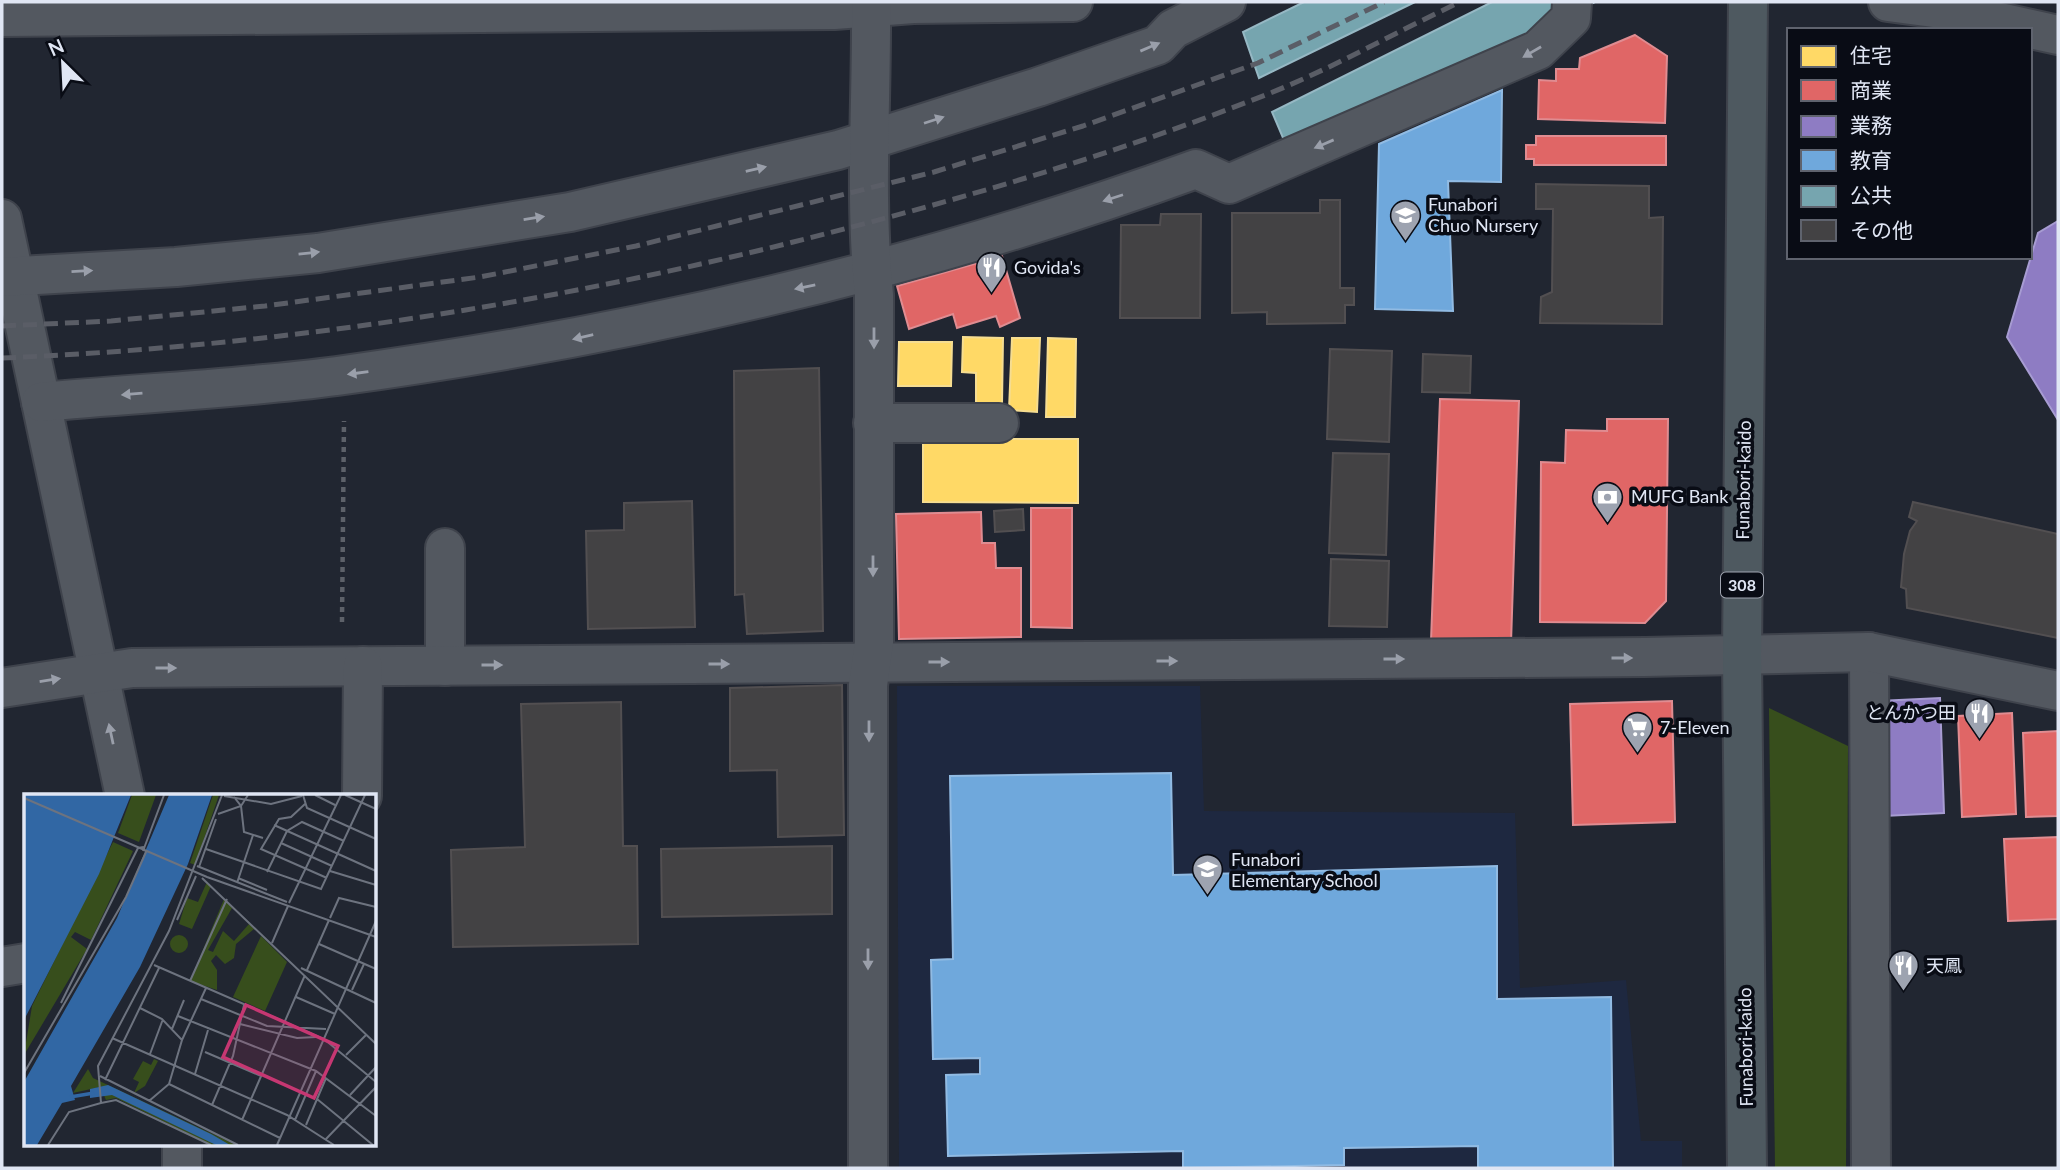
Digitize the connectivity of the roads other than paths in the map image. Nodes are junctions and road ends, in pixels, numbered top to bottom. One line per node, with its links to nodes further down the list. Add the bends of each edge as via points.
1 (1073, 2): 6 (street)
2 (1226, 2): 12 (street, one-way to 2, via 1158,45 1173,29)
3 (1572, 2): 14 (street, one-way to 14, via 1571,18 1538,50 1229,184 1196,169 987,239)
4 (1748, 2): 21 (main road, Funabori-kaido / 308)
5 (1888, 2): 7 (street)
6 (871, 5): 8 (street); 12 (street)
7 (1944, 5): 9 (street)
8 (2, 17)
9 (2031, 28)
10 (2032, 28): 11 (street)
11 (2058, 35)
12 (869, 140): 14 (street); 15 (street, one-way to 12, via 318,253 570,212)
13 (2, 219): 15 (street)
14 (871, 270): 16 (street, one-way to 16, via 568,340 344,374); 17 (street, one-way to 17)
15 (8, 276): 16 (street)
16 (41, 402): 25 (street)
17 (873, 423): 18 (street); 22 (street, one-way to 22)
18 (999, 423)
19 (445, 548): 24 (street)
20 (1869, 652): 21 (street); 27 (street); 36 (street)
21 (1742, 655): 22 (street, one-way to 21); 35 (main road, Funabori-kaido / 308)
22 (871, 663): 24 (street, one-way to 22); 34 (street, one-way to 34)
23 (352, 666): 24 (street); 25 (street, one-way to 23); 29 (street)
24 (445, 666)
25 (98, 672): 26 (street, one-way to 25); 28 (street, one-way to 25)
26 (2, 688)
27 (2058, 691)
28 (125, 794)
29 (362, 794)
30 (24, 962): 31 (street)
31 (2, 967)
32 (182, 1146): 33 (street)
33 (182, 1168)
34 (868, 1168)
35 (1747, 1168)
36 (1871, 1168)

